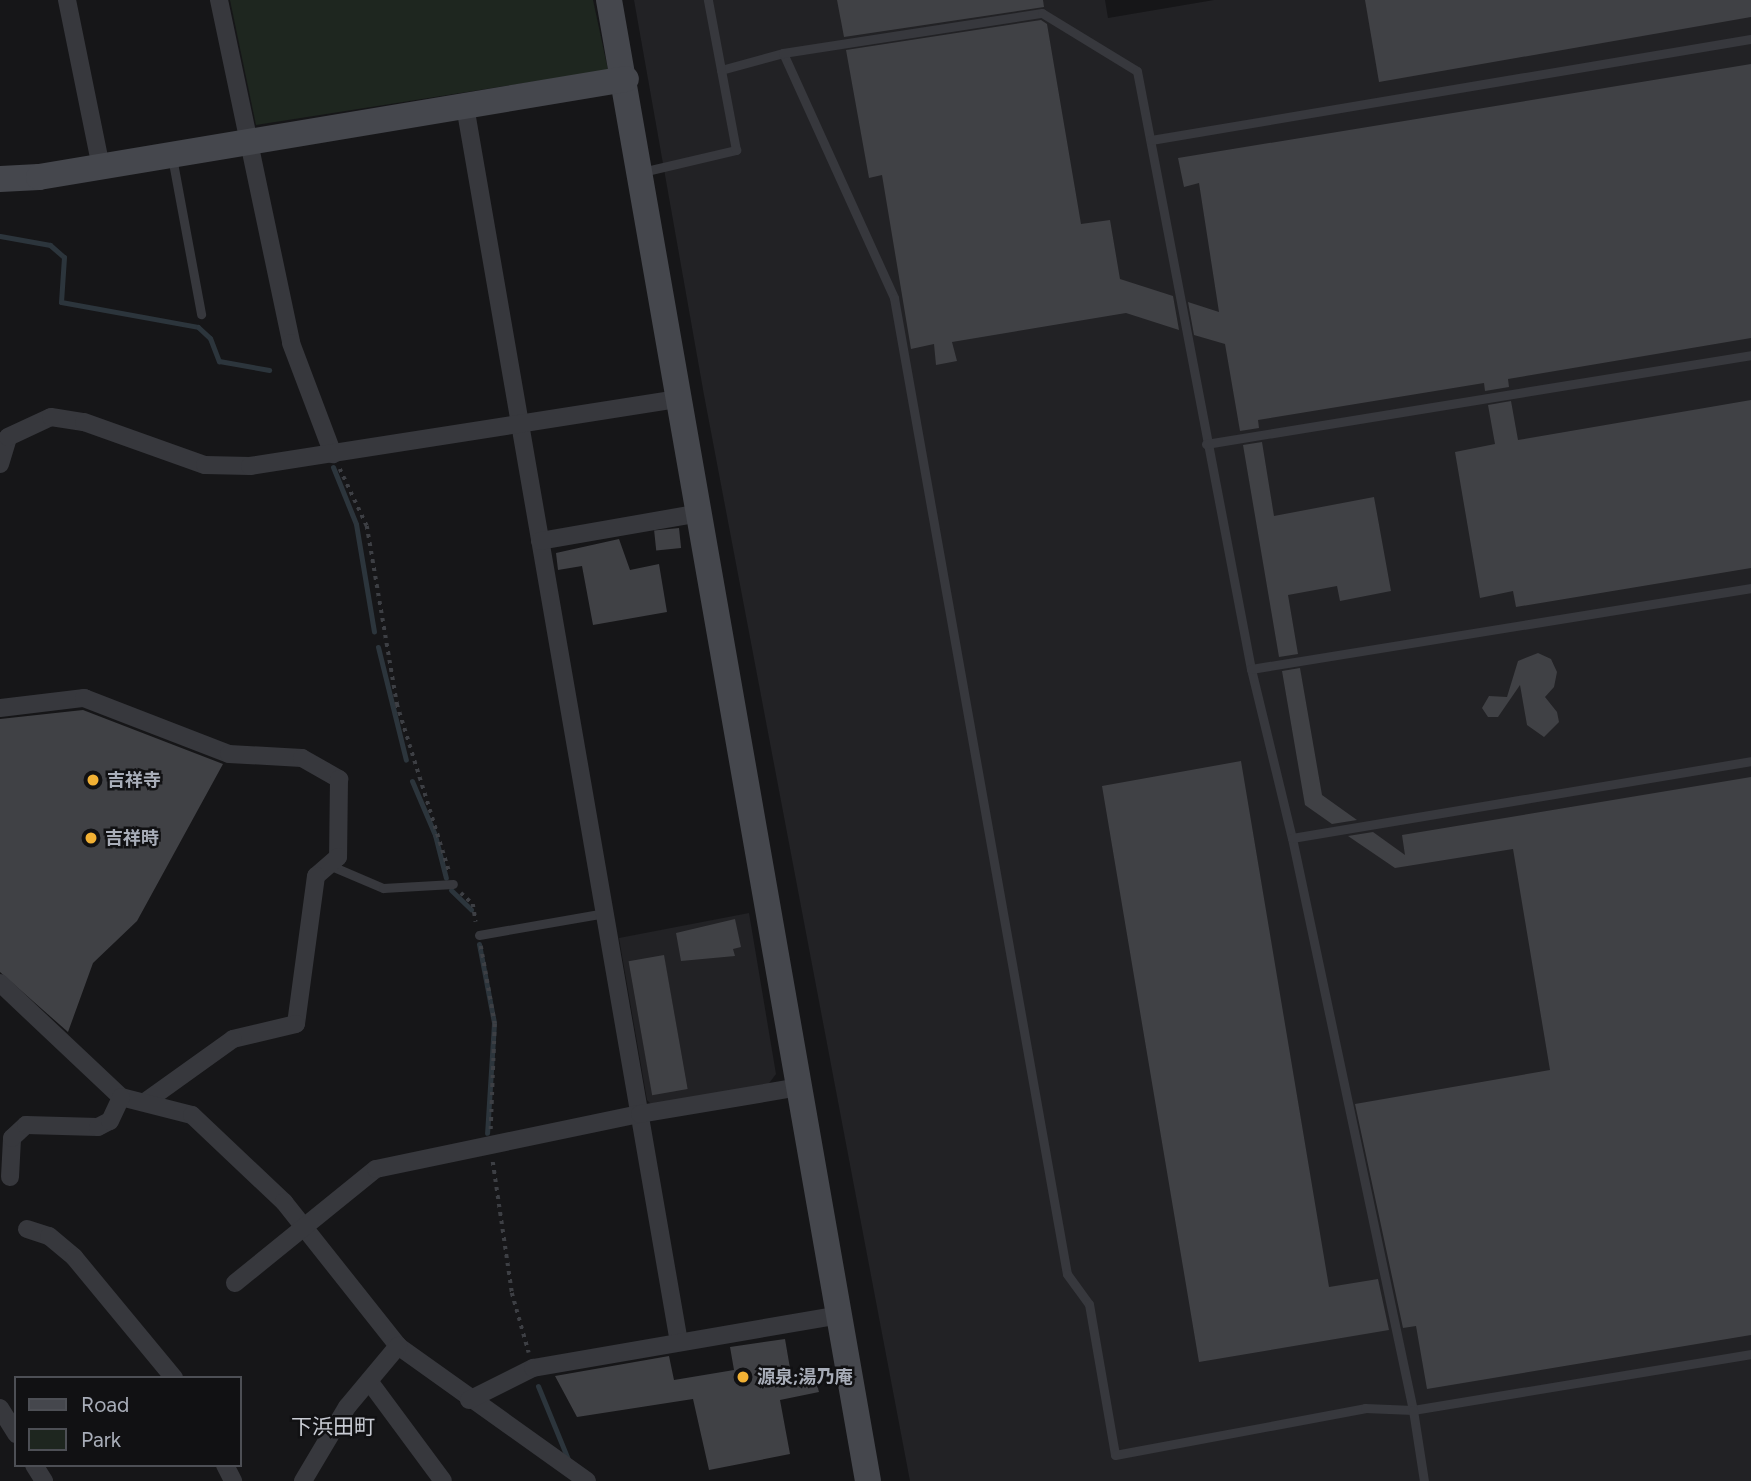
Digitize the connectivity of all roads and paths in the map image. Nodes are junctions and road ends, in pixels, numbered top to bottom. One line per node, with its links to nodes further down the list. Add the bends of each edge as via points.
1 (67, 0): 13 (street)
2 (219, 0): 11 (street)
3 (609, 0): 8 (street)
4 (708, 0): 7 (lane)
5 (1751, 39): 10 (lane)
6 (783, 53): 7 (lane); 10 (lane, via 1042,13 1137,71); 53 (lane, via 894,298 1067,1274 1089,1304 1115,1455 1365,1408)
7 (721, 70): 14 (lane, via 736,150)
8 (626, 79): 9 (street); 14 (street)
9 (465, 106): 11 (street); 19 (street)
10 (1152, 140): 20 (lane)
11 (248, 142): 12 (street); 21 (street, via 291,343)
12 (171, 155): 13 (street); 16 (lane)
13 (101, 167): 15 (street)
14 (642, 172): 18 (street)
15 (0, 179)
16 (201, 314)
17 (1751, 355): 20 (lane)
18 (680, 399): 19 (street); 23 (street)
19 (520, 426): 21 (street); 24 (street)
20 (1206, 444): 26 (lane, via 1220,493)
21 (333, 454): 22 (street, via 250,466 205,465 84,422 51,417 8,437); 31 (path, via 367,526 397,704)
22 (0, 464)
23 (700, 513): 24 (street); 35 (street)
24 (540, 541): 32 (street)
25 (1751, 588): 26 (lane)
26 (1251, 669): 29 (lane)
27 (0, 708): 30 (street, via 84,698 229,754 302,758 339,779 338,857)
28 (1751, 761): 29 (lane)
29 (1292, 838): 53 (lane)
30 (328, 865): 31 (lane, via 383,888); 37 (street, via 316,876 296,1024 233,1039)
31 (453, 884): 33 (path, via 473,904)
32 (605, 913): 33 (lane); 38 (street)
33 (479, 935): 39 (path, via 495,1024)
34 (0, 983): 36 (street, via 102,1084)
35 (800, 1087): 38 (street); 44 (street)
36 (121, 1097): 37 (street); 40 (street, via 110,1121 98,1127 26,1125 12,1138)
37 (145, 1102): 41 (street, via 192,1115)
38 (640, 1114): 39 (street); 45 (street)
39 (490, 1143): 41 (street, via 376,1169); 48 (path, via 512,1293)
40 (10, 1177)
41 (305, 1228): 43 (street); 46 (street)
42 (27, 1229): 49 (street, via 49,1236 74,1257)
43 (235, 1283)
44 (839, 1315): 45 (street); 58 (street)
45 (679, 1342): 48 (street)
46 (398, 1346): 50 (street); 51 (street)
47 (1751, 1354): 53 (lane)
48 (533, 1368): 51 (street)
49 (172, 1376)
50 (369, 1381): 55 (street); 56 (street, via 347,1407)
51 (469, 1401): 57 (street)
52 (0, 1408): 54 (street)
53 (1413, 1410): 59 (lane)
54 (14, 1431)
55 (438, 1479)
56 (303, 1481)
57 (587, 1481)
58 (868, 1481)
59 (1424, 1481)

